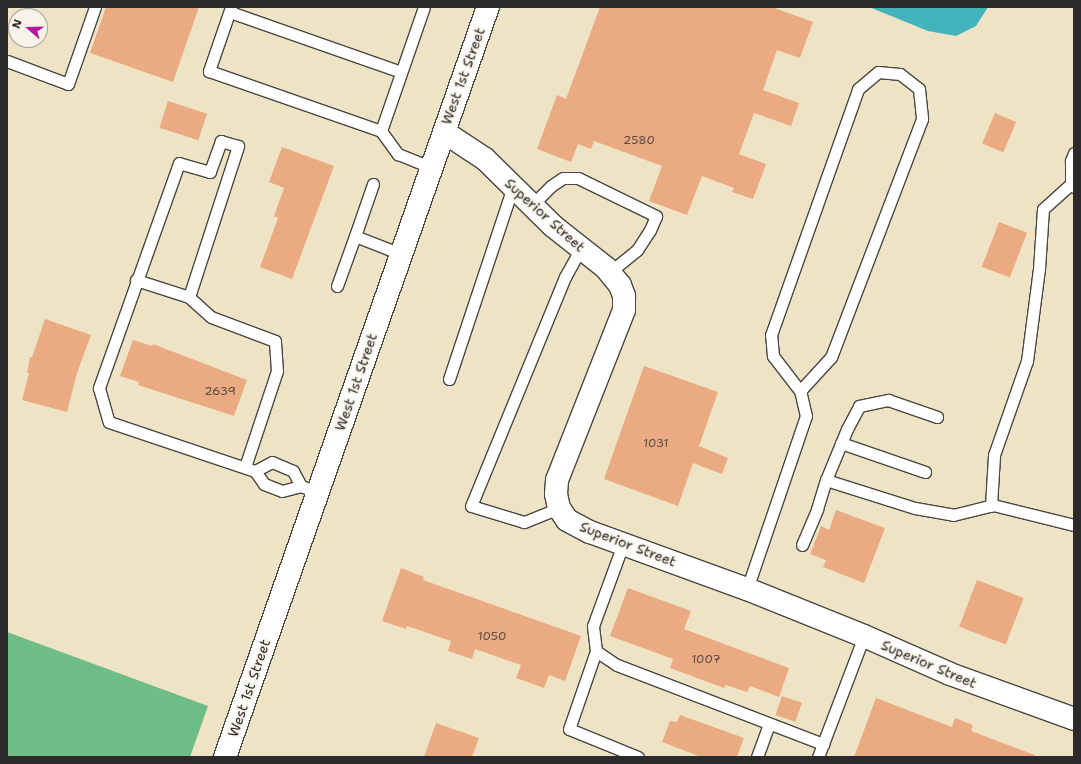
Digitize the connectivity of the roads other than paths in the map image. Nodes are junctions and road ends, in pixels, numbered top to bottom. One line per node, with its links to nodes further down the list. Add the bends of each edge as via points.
1 (94, 7): 5 (lane, via 68,84)
2 (424, 7): 6 (lane)
3 (488, 7): 8 (street, West 1st Street)
4 (230, 10): 6 (lane); 7 (lane, via 209,71)
5 (7, 61)
6 (401, 72): 7 (lane)
7 (381, 131): 10 (lane, via 398,154)
8 (444, 132): 10 (street, West 1st Street); 13 (street, Superior Street, via 485,159)
9 (1074, 153): 12 (lane, via 1071,161)
10 (431, 167): 17 (street, West 1st Street)
11 (373, 184): 15 (lane)
12 (1073, 185): 30 (lane, via 1043,209 1028,361 994,455)
13 (513, 187): 14 (street, Superior Street); 22 (lane)
14 (532, 205): 16 (street, Superior Street); 18 (lane, via 550,186 563,178 578,178 656,216 637,250)
15 (355, 236): 17 (lane); 20 (lane)
16 (581, 248): 18 (street, Superior Street); 31 (lane, via 565,277 471,506 524,522)
17 (401, 254): 29 (street, West 1st Street)
18 (610, 272): 31 (street, Superior Street, via 620,285 624,296 624,310 557,480)
19 (136, 280): 21 (lane); 21 (lane, via 179,162 210,172 221,141 238,146); 26 (lane, via 99,388 109,422)
20 (336, 286)
21 (189, 297): 26 (lane, via 211,317 275,341 277,370)
22 (449, 379)
23 (800, 391): 23 (lane, via 773,356 771,335 858,89 878,72 900,74 918,89 922,119 831,357); 35 (lane, via 806,416)
24 (937, 417): 25 (lane, via 888,400 859,406)
25 (841, 443): 27 (lane); 28 (lane)
26 (250, 469): 29 (lane, via 264,484 282,491); 29 (lane, via 272,462 293,471)
27 (925, 472)
28 (826, 480): 30 (lane, via 915,508 953,515); 34 (lane)
29 (309, 489): 41 (street, West 1st Street)
30 (991, 506): 32 (lane)
31 (559, 508): 33 (street, Superior Street, via 567,520)
32 (1074, 525)
33 (623, 544): 35 (street, Superior Street); 37 (lane, via 594,626)
34 (802, 545)
35 (747, 589): 36 (street, Superior Street)
36 (864, 636): 38 (street, Superior Street, via 950,674); 40 (lane)
37 (596, 652): 39 (lane, via 617,665); 42 (lane, via 569,729)
38 (1074, 720)
39 (769, 724): 40 (lane); 43 (lane)
40 (823, 744): 44 (lane)
41 (225, 757)
42 (638, 757)
43 (757, 757)
44 (818, 757)

